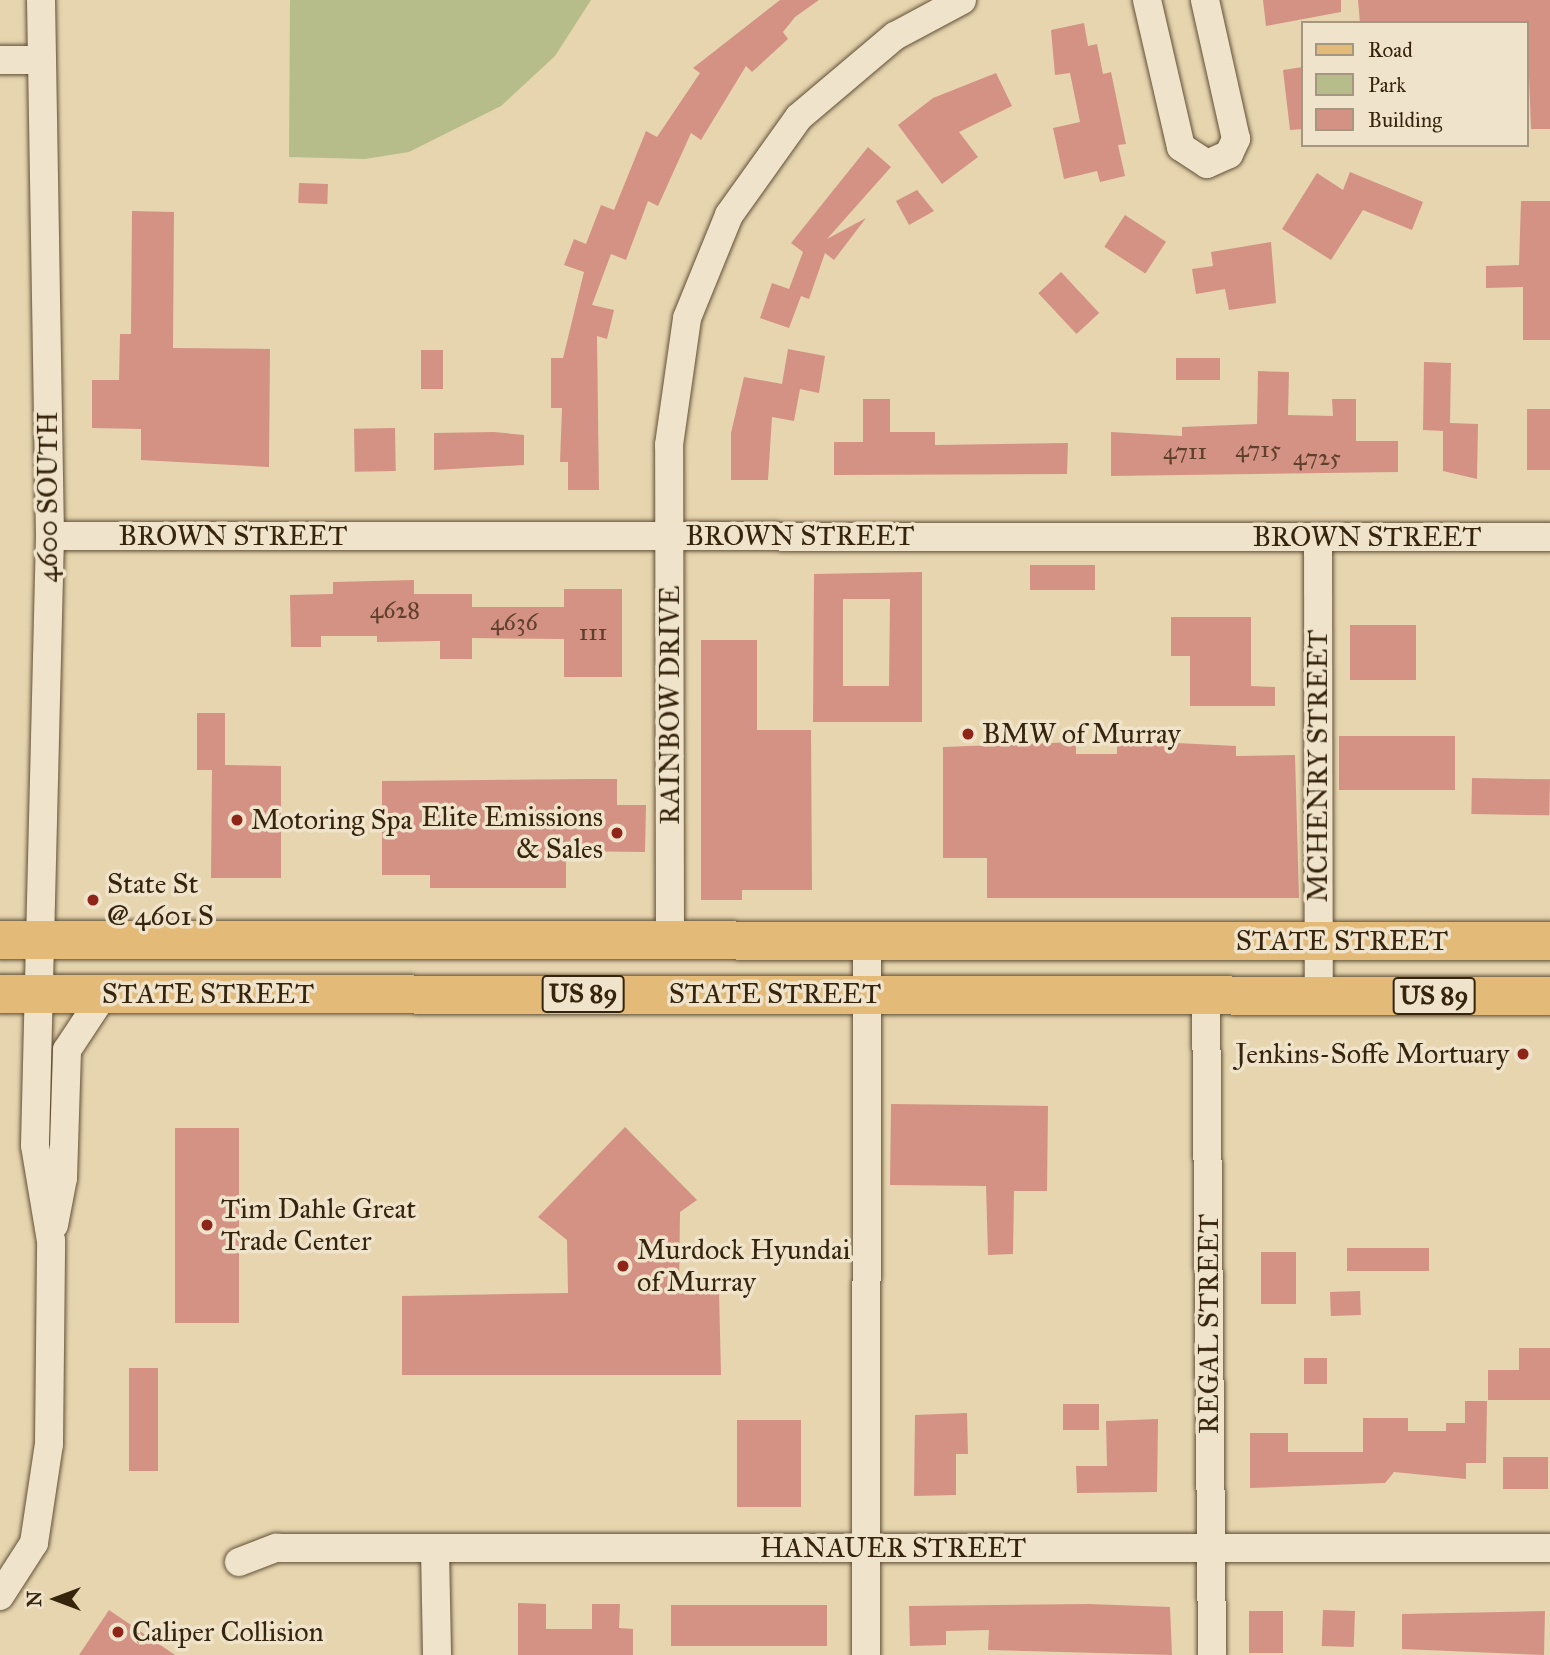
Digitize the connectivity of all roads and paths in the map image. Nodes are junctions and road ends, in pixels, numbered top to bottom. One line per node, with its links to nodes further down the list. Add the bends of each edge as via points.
1 (41, 0): 6 (street, 4600 SOUTH)
2 (961, 0): 8 (street, RAINBOW DRIVE, via 895,36 829,87 772,148 729,215 698,284 679,351 670,424)
3 (1147, 0): 4 (street, via 1181,147 1207,164 1229,154 1236,139)
4 (1205, 0)
5 (0, 60): 6 (street)
6 (41, 60): 7 (street, 4600 SOUTH)
7 (50, 536): 8 (street, BROWN STREET); 12 (street, 4600 SOUTH)
8 (670, 536): 9 (street, BROWN STREET); 13 (street, RAINBOW DRIVE)
9 (1318, 537): 10 (street, BROWN STREET); 15 (street, MCHENRY STREET)
10 (1550, 537)
11 (0, 940): 12 (main road, STATE STREET / US 89)
12 (41, 940): 13 (main road, STATE STREET / US 89); 18 (street, 4600 SOUTH)
13 (670, 940): 14 (main road, STATE STREET / US 89)
14 (867, 940): 15 (main road, STATE STREET / US 89); 21 (street)
15 (1319, 941): 16 (main road, STATE STREET / US 89); 22 (street, MCHENRY STREET)
16 (1550, 941)
17 (1206, 993): 21 (main road, STATE STREET / US 89); 22 (main road, STATE STREET / US 89); 25 (street, REGAL STREET)
18 (40, 994): 19 (main road, STATE STREET / US 89); 20 (main road, STATE STREET / US 89); 24 (street, 4600 SOUTH, via 35,1145)
19 (0, 995)
20 (104, 995): 21 (main road, STATE STREET / US 89); 24 (street, via 67,1050 64,1178)
21 (867, 995): 26 (street)
22 (1319, 995): 23 (main road, STATE STREET / US 89)
23 (1550, 996)
24 (51, 1241): 30 (street, via 47,1482 34,1543)
25 (1210, 1547): 26 (street, HANAUER STREET); 27 (street, HANAUER STREET); 33 (street, REGAL STREET)
26 (867, 1548): 28 (street, HANAUER STREET); 32 (street)
27 (1550, 1548)
28 (435, 1549): 29 (street, HANAUER STREET, via 276,1548); 31 (street)
29 (239, 1563)
30 (0, 1596)
31 (437, 1655)
32 (866, 1655)
33 (1212, 1655)

